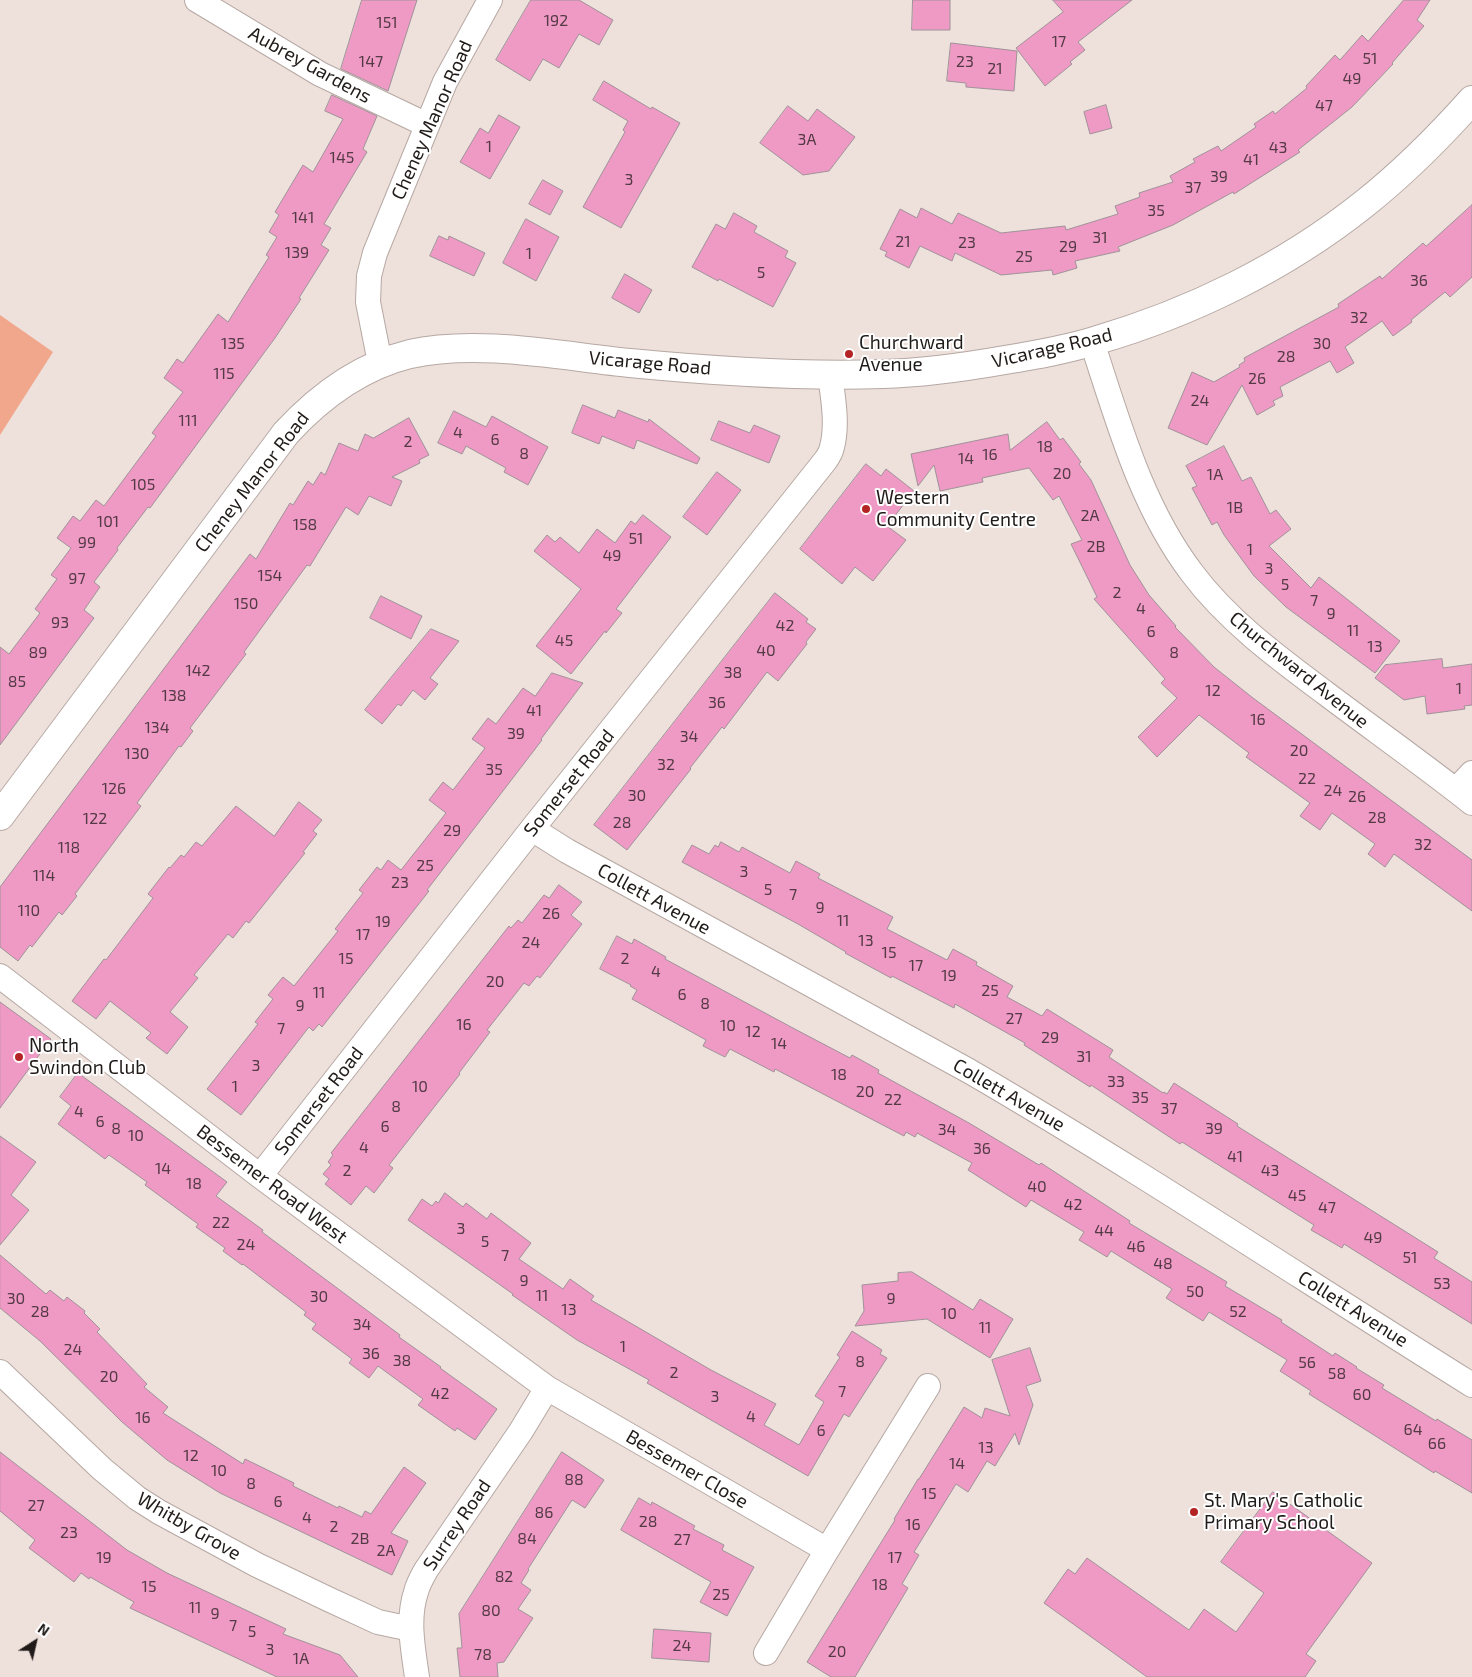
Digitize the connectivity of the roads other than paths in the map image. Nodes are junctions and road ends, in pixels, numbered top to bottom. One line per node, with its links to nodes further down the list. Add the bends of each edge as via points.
1 (196, 0): 4 (street, Aubrey Gardens, via 320,74)
2 (490, 0): 4 (street, Cheney Manor Road, via 454,65)
3 (1472, 100): 5 (main road, Vicarage Road, via 1363,205 1294,253 1252,278 1162,319)
4 (427, 125): 6 (street, Cheney Manor Road, via 375,252 369,276 368,302)
5 (1092, 342): 7 (main road, Vicarage Road, via 932,371); 9 (street, Churchward Avenue, via 1124,440 1144,488 1167,534 1192,573 1221,606 1285,663)
6 (380, 364): 7 (main road, Vicarage Road, via 410,354 483,348 633,363); 10 (main road, Cheney Manor Road, via 343,383 314,405 286,433)
7 (830, 375): 11 (street, Somerset Road, via 833,439 825,461)
8 (1472, 773): 9 (street)
9 (1464, 796)
10 (0, 816)
11 (532, 829): 13 (street, Somerset Road); 15 (street, Collett Avenue, via 1038,1111)
12 (0, 976): 13 (street, Bessemer Road West)
13 (260, 1176): 17 (street, Bessemer Road West)
14 (0, 1372): 19 (street, Whitby Grove, via 102,1470 159,1512 328,1599 378,1622)
15 (1472, 1385)
16 (928, 1386): 18 (street)
17 (547, 1388): 18 (street, Bessemer Close); 19 (street, Surrey Road, via 426,1570 416,1591)
18 (827, 1550): 20 (street)
19 (411, 1629): 21 (street, Surrey Road)
20 (766, 1653)
21 (417, 1677)

